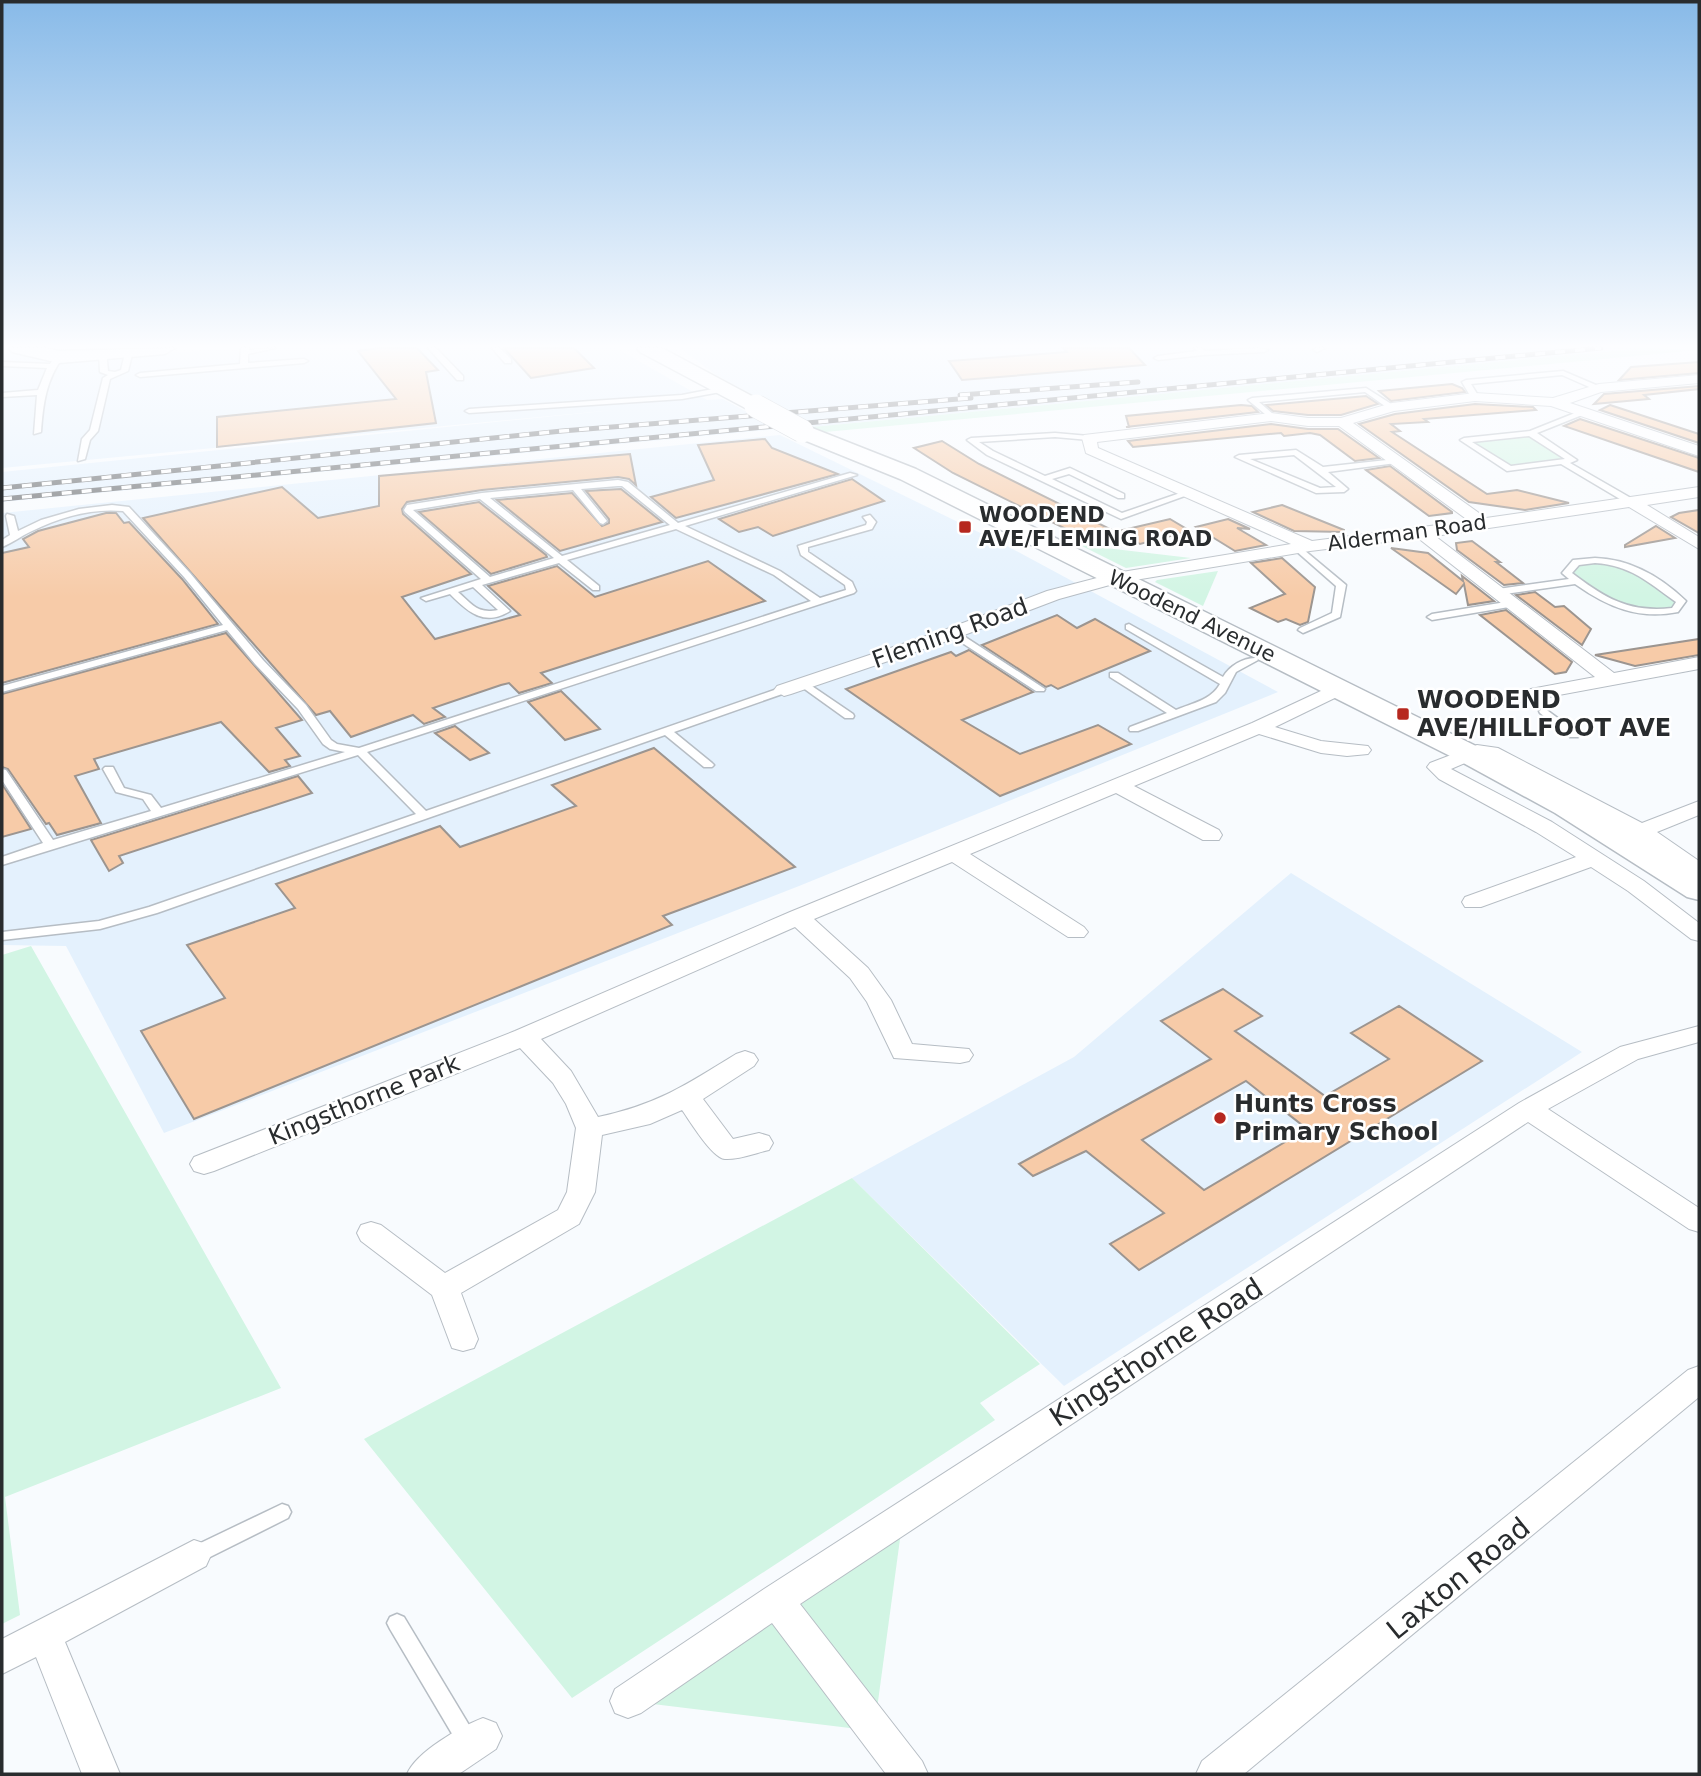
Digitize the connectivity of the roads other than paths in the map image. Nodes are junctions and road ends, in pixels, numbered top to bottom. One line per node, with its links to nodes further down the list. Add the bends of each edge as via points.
1 (94, 431): 10 (lane, via 86,439)
2 (802, 431): 36 (street, Woodend Avenue, bridge, via 879,464)
3 (1150, 431): 8 (street)
4 (1354, 431): 11 (street)
5 (1537, 431): 7 (lane)
6 (1638, 431): 9 (street)
7 (1531, 433): 12 (lane, via 1573,460); 12 (lane, via 1464,440 1510,469)
8 (1088, 438): 15 (lane, via 1055,435 971,440); 20 (street, via 1091,450)
9 (1699, 451)
10 (81, 459)
11 (1396, 461): 13 (lane); 27 (street)
12 (1563, 462): 22 (lane)
13 (1321, 470): 13 (lane, via 1296,452 1239,457 1319,491 1344,489)
14 (852, 475): 28 (lane)
15 (1044, 480): 23 (lane); 23 (lane, via 1070,471 1121,496)
16 (502, 482): 19 (lane)
17 (576, 488): 19 (lane); 26 (lane); 28 (lane, via 625,484)
18 (1699, 492): 22 (street, Alderman Road)
19 (506, 494): 21 (lane)
20 (1189, 494): 23 (lane, via 1121,516); 33 (street)
21 (482, 496): 34 (lane); 35 (lane, via 408,510)
22 (1633, 503): 27 (street, Alderman Road); 32 (street)
23 (1097, 505)
24 (10, 516): 30 (lane)
25 (867, 517): 43 (lane, via 872,522 869,527 803,546 804,553 849,584 851,591)
26 (603, 522)
27 (1482, 523): 29 (street, Alderman Road)
28 (677, 526): 34 (lane); 43 (lane, via 777,573)
29 (1421, 533): 33 (street, Alderman Road); 42 (street)
30 (15, 535): 31 (lane); 45 (lane, via 59,517 116,506 126,509)
31 (2, 544)
32 (1699, 544)
33 (1304, 547): 36 (street, Alderman Road); 47 (lane, via 1341,585 1337,615)
34 (563, 559): 35 (lane); 39 (lane)
35 (488, 580): 38 (lane)
36 (1108, 580): 48 (street, Fleming Road, via 1053,595); 49 (street, Woodend Avenue); 58 (street, Woodend Avenue)
37 (1577, 580): 37 (lane, via 1567,573 1576,562 1604,559 1627,563 1681,601 1675,610 1637,613 1612,605); 42 (lane)
38 (475, 584): 40 (lane); 40 (lane, via 505,611 484,617)
39 (596, 588)
40 (452, 591): 41 (lane)
41 (426, 598)
42 (1505, 598): 44 (lane); 52 (street)
43 (819, 602): 67 (lane)
44 (1432, 617)
45 (229, 626): 55 (lane); 67 (lane, via 327,742)
46 (1129, 627): 53 (lane)
47 (1303, 630)
48 (953, 633): 54 (street, Fleming Road); 56 (lane)
49 (1253, 660): 53 (lane, via 1233,670); 58 (street, Woodend Avenue)
50 (1699, 663): 52 (street)
51 (1114, 675): 60 (lane)
52 (1610, 679): 59 (street, via 1514,697)
53 (1224, 682): 60 (lane, via 1212,700)
54 (803, 683): 57 (street, Fleming Road); 61 (lane)
55 (2, 688)
56 (1040, 689)
57 (784, 690): 64 (lane)
58 (1330, 693): 62 (street, Kingsthorne Park); 68 (street, Woodend Avenue)
59 (1544, 711): 65 (lane)
60 (1175, 713): 63 (lane)
61 (849, 716)
62 (1259, 727): 66 (street, via 1330,751); 72 (street, Kingsthorne Park)
63 (1134, 729)
64 (666, 731): 69 (lane); 75 (lane)
65 (1574, 735)
66 (1361, 750)
67 (360, 751): 74 (lane); 75 (lane)
68 (1457, 757): 76 (street, Woodend Avenue, via 1490,752); 80 (street, via 1437,766); 83 (street, Woodend Avenue, via 1566,806); 85 (street, Woodend Avenue, via 1608,849)
69 (708, 765)
70 (109, 769): 74 (lane, via 120,790 147,797)
71 (2, 772): 78 (lane)
72 (1116, 785): 77 (street); 79 (street, Kingsthorne Park)
73 (1699, 807): 76 (street)
74 (159, 813): 78 (lane)
75 (424, 816): 89 (lane, via 100,925)
76 (1641, 831): 82 (street, Woodend Avenue)
77 (1210, 835)
78 (50, 845): 81 (lane)
79 (955, 853): 86 (street, Kingsthorne Park); 87 (street)
80 (1593, 859): 84 (street); 88 (street)
81 (2, 860)
82 (1699, 871)
83 (1699, 890)
84 (1473, 902)
85 (1699, 912)
86 (798, 917): 91 (street, Kingsthorne Park); 92 (street, via 859,973 879,1000 903,1052)
87 (1076, 932)
88 (1699, 934)
89 (2, 936)
90 (1699, 1034): 95 (street, Kingsthorne Road, via 1629,1053)
91 (524, 1037): 96 (street, via 562,1077); 98 (street, Kingsthorne Park)
92 (960, 1055)
93 (745, 1060): 94 (street)
94 (687, 1097): 96 (street, via 641,1117); 97 (street, via 726,1150)
95 (1528, 1109): 99 (street); 106 (street, Kingsthorne Road)
96 (589, 1128): 101 (street, via 581,1192 569,1217)
97 (759, 1143)
98 (204, 1164)
99 (1699, 1222)
100 (371, 1233): 101 (street)
101 (444, 1288): 102 (street)
102 (463, 1339)
103 (1699, 1379): 115 (street, Laxton Road)
104 (282, 1512): 105 (lane)
105 (194, 1555): 108 (street)
106 (776, 1600): 110 (street, Kingsthorne Road); 114 (street)
107 (397, 1623): 111 (lane)
108 (44, 1633): 109 (street); 112 (street)
109 (2, 1657)
110 (628, 1701)
111 (476, 1740): 113 (street)
112 (102, 1774)
113 (426, 1774)
114 (909, 1774)
115 (1215, 1774)

